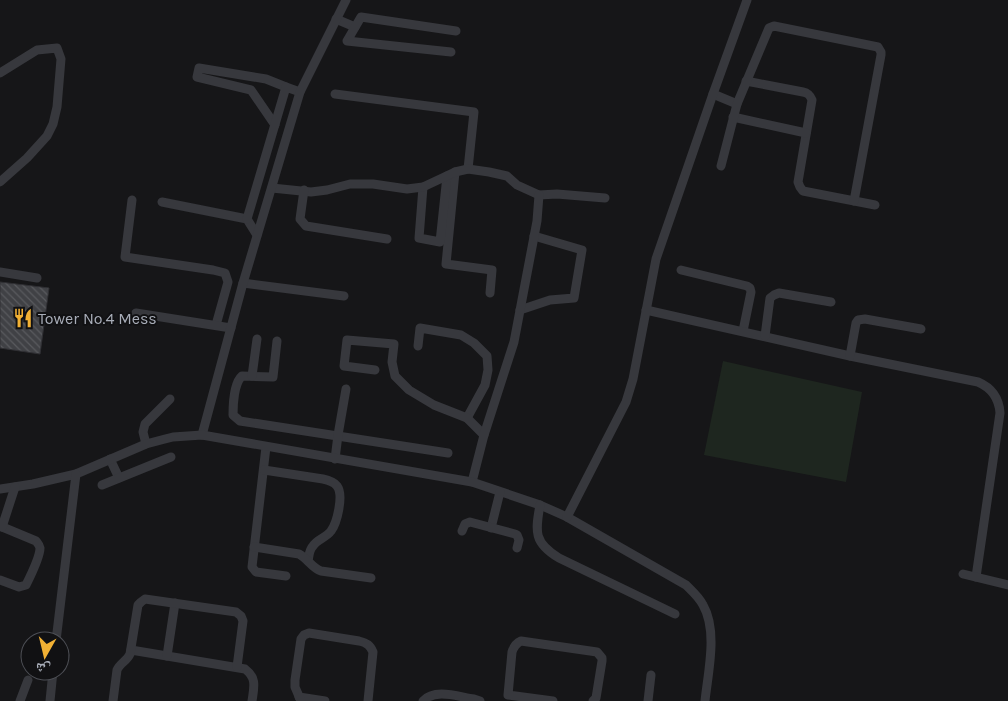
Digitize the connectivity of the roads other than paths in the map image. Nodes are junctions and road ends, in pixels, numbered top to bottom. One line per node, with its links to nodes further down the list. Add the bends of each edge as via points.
1 (346, 0): 3 (lane)
2 (747, 0): 12 (lane)
3 (336, 19): 4 (lane); 10 (lane)
4 (355, 27): 5 (lane, via 361,17); 6 (lane, via 347,41)
5 (456, 31)
6 (452, 52)
7 (0, 73): 20 (lane, via 37,50 57,48 62,59 57,107 47,136)
8 (746, 81): 13 (lane); 16 (lane, via 808,93 812,100); 27 (lane, via 772,27 880,49)
9 (286, 88): 10 (lane); 15 (lane); 15 (lane, via 266,79 199,68 197,77 251,90)
10 (300, 92): 22 (lane)
11 (335, 94): 18 (lane, via 474,112)
12 (713, 94): 13 (lane); 42 (lane, via 656,259)
13 (737, 104): 14 (lane)
14 (733, 117): 16 (lane); 17 (lane)
15 (275, 124): 30 (lane)
16 (806, 133): 27 (lane, via 798,182 800,187 803,191)
17 (721, 166)
18 (468, 169): 19 (lane); 24 (lane, via 507,176 517,185)
19 (451, 174): 21 (lane); 21 (lane, via 440,242 419,238); 38 (lane, via 446,264 492,270)
20 (0, 182)
21 (424, 187): 23 (lane, via 407,189 350,184 327,190)
22 (272, 188): 23 (lane); 31 (lane)
23 (304, 190): 33 (lane, via 300,219 306,226)
24 (539, 195): 25 (lane); 32 (lane)
25 (604, 198)
26 (132, 200): 44 (lane, via 125,257 225,273 228,282)
27 (854, 201): 29 (lane)
28 (162, 202): 30 (lane)
29 (875, 205)
30 (248, 219): 31 (lane)
31 (257, 235): 37 (lane)
32 (534, 236): 41 (lane); 41 (lane, via 582,250 574,298 550,300)
33 (387, 239)
34 (681, 270): 47 (lane, via 750,288)
35 (0, 272): 36 (lane)
36 (37, 278)
37 (243, 283): 39 (lane); 45 (lane)
38 (490, 293)
39 (344, 296)
40 (831, 302): 48 (lane, via 774,294 770,298)
41 (520, 310): 60 (lane, via 514,342)
42 (646, 310): 47 (lane); 76 (lane, via 626,402)
43 (136, 313): 44 (lane)
44 (216, 325): 45 (lane)
45 (231, 328): 58 (lane)
46 (921, 329): 52 (lane, via 858,320)
47 (743, 331): 48 (lane)
48 (765, 336): 52 (lane)
49 (257, 339): 54 (lane)
50 (277, 341): 54 (lane, via 273,377)
51 (418, 346): 57 (lane, via 420,328 461,335 487,356 484,385)
52 (850, 356): 85 (lane, via 978,382 995,395 1000,413)
53 (375, 370): 57 (lane, via 344,366 347,340 394,344 394,376 409,390 434,405)
54 (252, 376): 59 (lane, via 242,376 238,380 233,415 240,420)
55 (346, 389): 59 (lane)
56 (170, 399): 61 (lane, via 145,424)
57 (467, 418): 60 (lane)
58 (202, 435): 61 (lane, via 173,437); 62 (lane)
59 (338, 435): 63 (lane); 66 (lane)
60 (484, 435): 70 (lane)
61 (146, 444): 65 (lane)
62 (266, 447): 66 (lane); 67 (lane)
63 (448, 453)
64 (171, 457): 69 (lane)
65 (110, 459): 68 (lane); 69 (lane)
66 (335, 459): 70 (lane)
67 (264, 470): 80 (lane); 82 (lane, via 323,479 337,486 340,493 336,521 329,533 311,548)
68 (76, 474): 72 (lane); 91 (lane)
69 (118, 478): 71 (lane)
70 (472, 482): 74 (lane)
71 (102, 485)
72 (15, 487): 73 (lane); 77 (lane)
73 (0, 489)
74 (500, 492): 75 (lane); 78 (lane)
75 (540, 505): 76 (lane); 90 (lane, via 537,530 540,542 548,552)
76 (567, 517): 111 (lane, via 686,585 696,594 704,606 711,632)
77 (1, 526): 87 (lane, via 36,541 40,549 26,585 19,588)
78 (491, 528): 79 (lane, via 470,522); 81 (lane, via 517,535)
79 (462, 531)
80 (254, 547): 82 (lane, via 299,554); 84 (lane, via 252,564 256,572)
81 (516, 548)
82 (308, 561): 86 (lane, via 321,571)
83 (962, 574): 85 (lane)
84 (286, 576)
85 (976, 577): 88 (lane)
86 (371, 578)
87 (0, 580)
88 (1008, 585)
89 (175, 603): 92 (lane, via 145,599 138,605); 93 (lane); 94 (lane, via 236,612 241,616)
90 (675, 614)
91 (57, 631)
92 (131, 650): 93 (lane); 102 (lane, via 117,670)
93 (167, 656): 94 (lane)
94 (237, 667): 103 (lane, via 251,673 254,680)
95 (651, 675): 110 (lane)
96 (28, 681): 100 (lane)
97 (52, 681): 101 (lane)
98 (507, 698): 108 (lane); 109 (lane, via 513,647 521,641 598,652 602,661)
99 (300, 699): 104 (lane); 105 (lane, via 295,680 301,639 309,633 365,642 370,646 373,652)
100 (20, 701)
101 (50, 701)
102 (113, 701)
103 (252, 701)
104 (325, 701)
105 (368, 701)
106 (424, 701): 107 (lane, via 435,694)
107 (480, 701)
108 (553, 701)
109 (593, 701)
110 (648, 701)
111 (705, 701)

